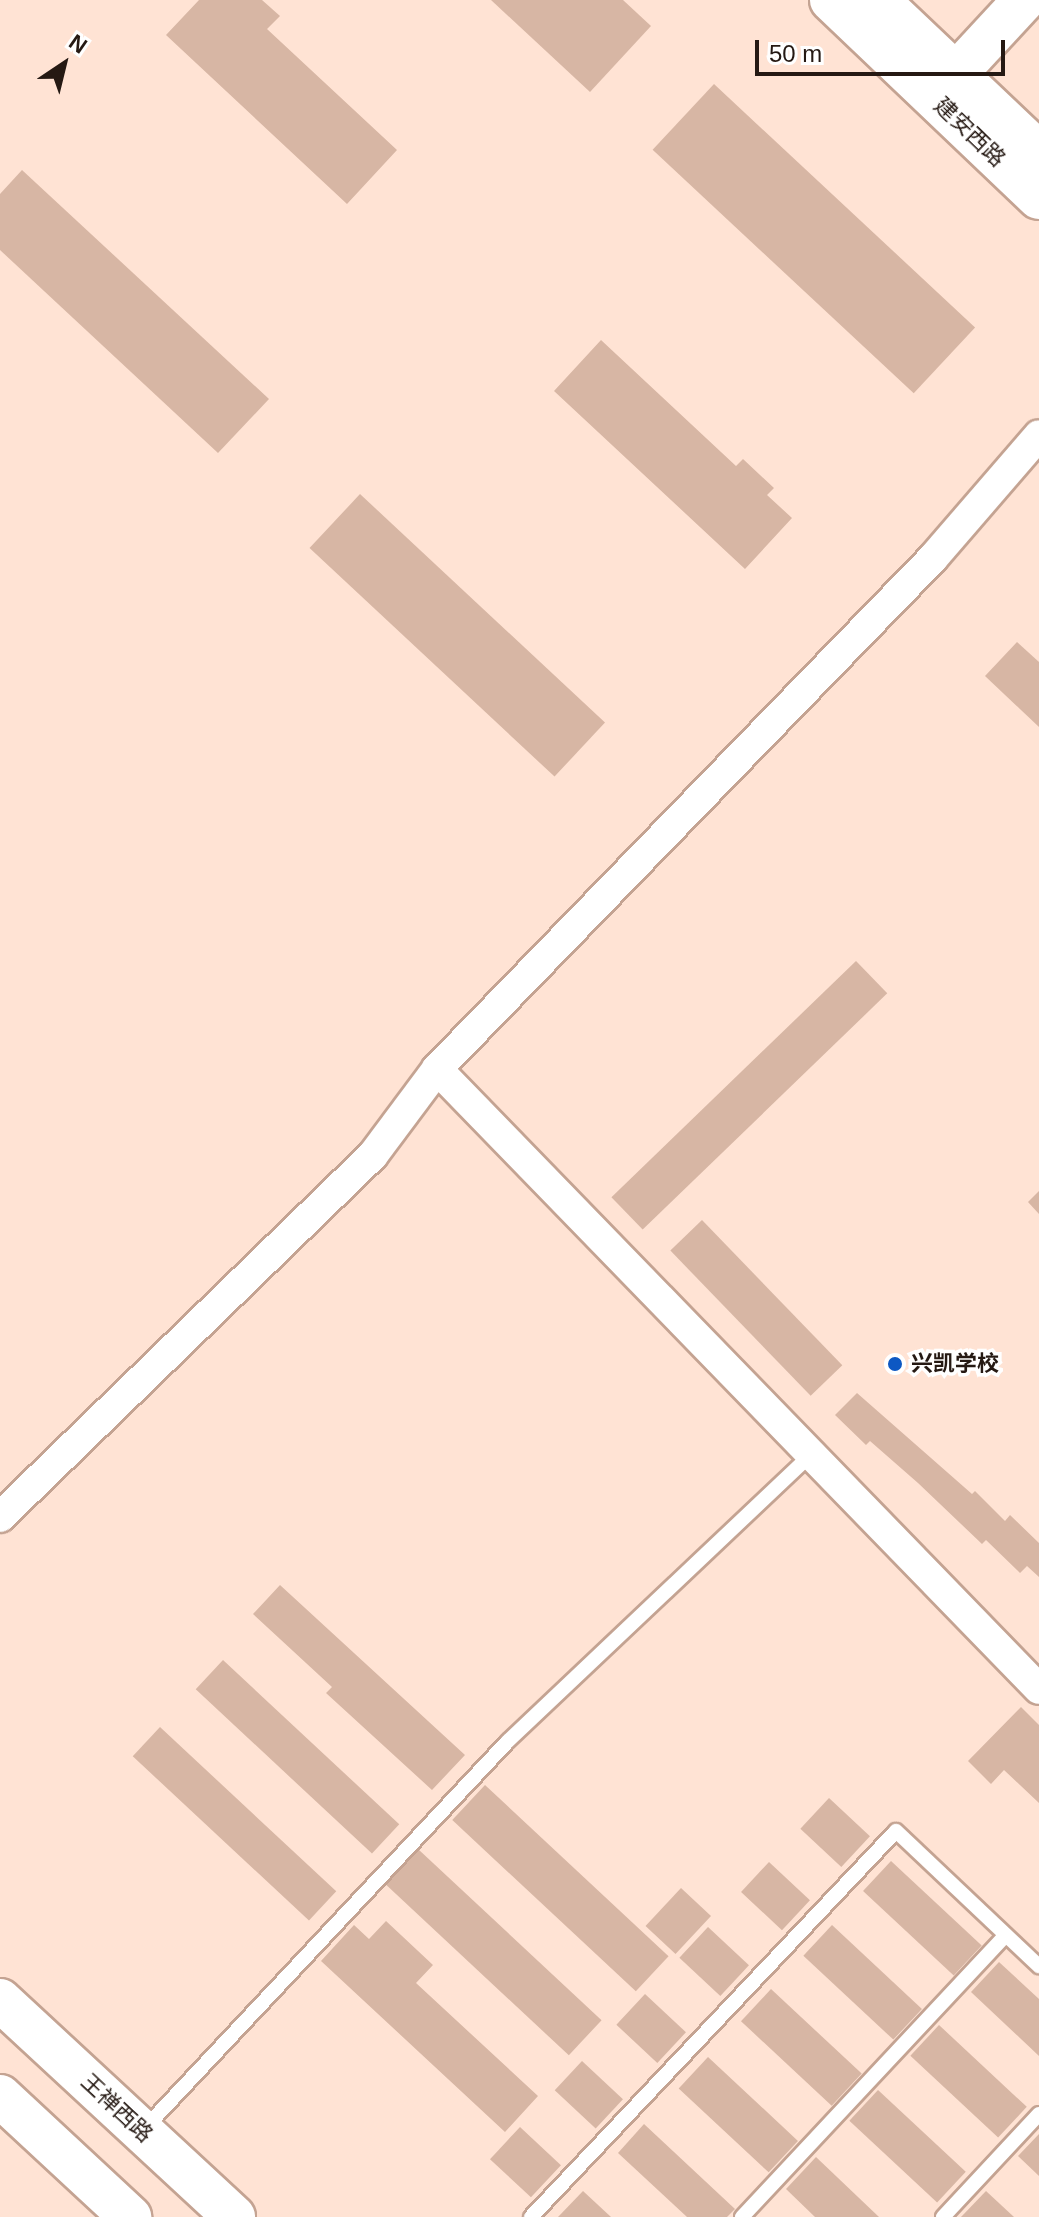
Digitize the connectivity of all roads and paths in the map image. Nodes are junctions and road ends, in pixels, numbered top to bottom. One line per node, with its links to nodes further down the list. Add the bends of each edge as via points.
1 (831, 0): 4 (main road, 建安西路)
2 (878, 0): 4 (main road, 建安西路)
3 (1024, 0): 4 (main road)
4 (945, 86): 5 (main road, 建安西路); 6 (main road, 建安西路)
5 (1039, 153)
6 (1039, 198)
7 (1039, 435): 8 (street, via 933,558)
8 (437, 1069): 9 (street); 10 (street, via 373,1155)
9 (810, 1455): 11 (street); 17 (lane, via 507,1742)
10 (0, 1517)
11 (1039, 1689)
12 (1006, 1935): 13 (lane); 20 (lane, via 896,1831); 21 (lane)
13 (1039, 1966)
14 (0, 2000): 17 (main road, 王禅西路)
15 (0, 2096): 18 (main road)
16 (1039, 2114): 22 (lane)
17 (142, 2132): 19 (main road, 王禅西路)
18 (130, 2217)
19 (234, 2217)
20 (531, 2217)
21 (742, 2217)
22 (943, 2217)

